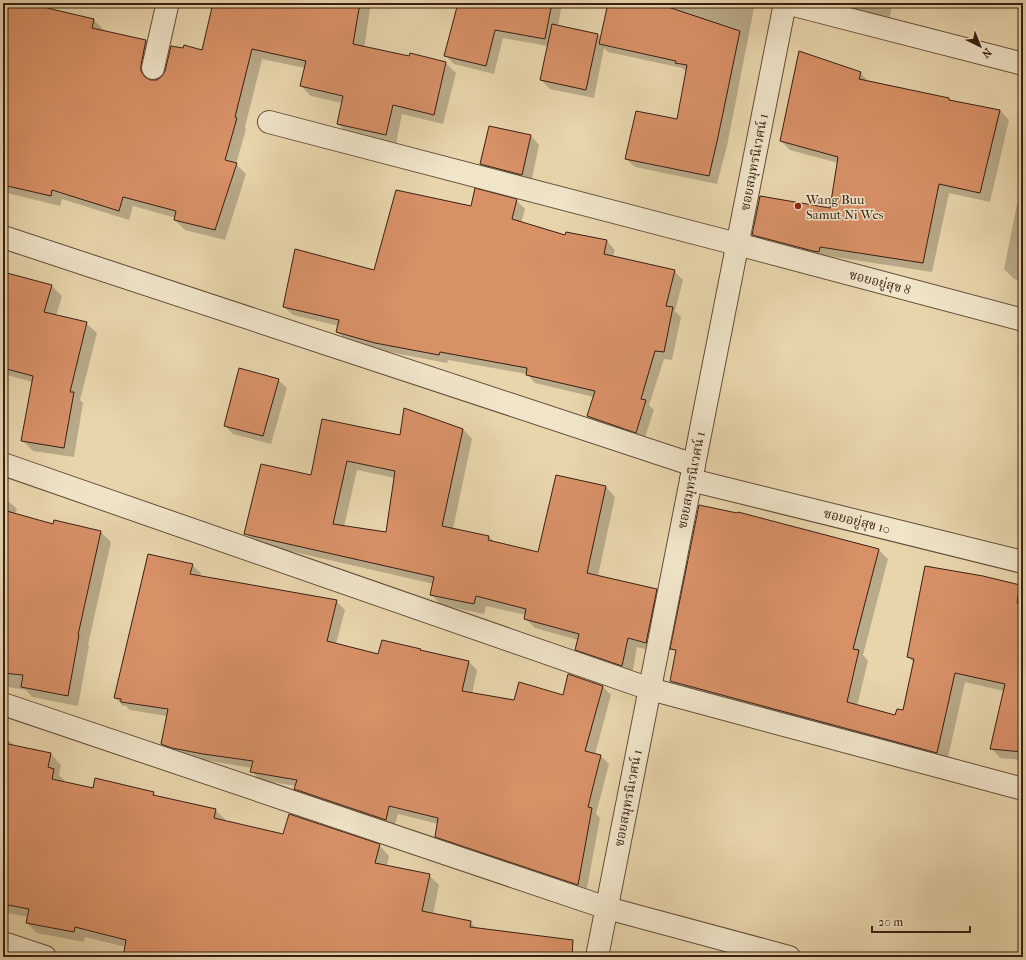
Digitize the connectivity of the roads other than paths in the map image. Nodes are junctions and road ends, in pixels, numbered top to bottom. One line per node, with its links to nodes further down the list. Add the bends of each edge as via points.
1 (785, 3): 3 (street); 7 (street, ซอยสมุทรนิเวศน์ 1)
2 (163, 4): 4 (street)
3 (1023, 64)
4 (153, 68)
5 (269, 122): 7 (street, ซอยอยู่สุข 8)
6 (3, 238): 10 (street, ซอยอยู่สุข 10)
7 (737, 244): 8 (street, ซอยอยู่สุข 8); 10 (street, ซอยสมุทรนิเวศน์ 1)
8 (1023, 320)
9 (3, 464): 12 (street)
10 (693, 473): 11 (street, ซอยอยู่สุข 10); 12 (street, ซอยสมุทรนิเวศน์ 1)
11 (1023, 562)
12 (650, 689): 14 (street); 15 (street, ซอยสมุทรนิเวศน์ 1)
13 (3, 704): 15 (street)
14 (1023, 789)
15 (607, 908): 18 (street, ซอยสมุทรนิเวศน์ 1); 19 (street)
16 (3, 942): 17 (street)
17 (44, 957)
18 (597, 957)
19 (789, 957)

